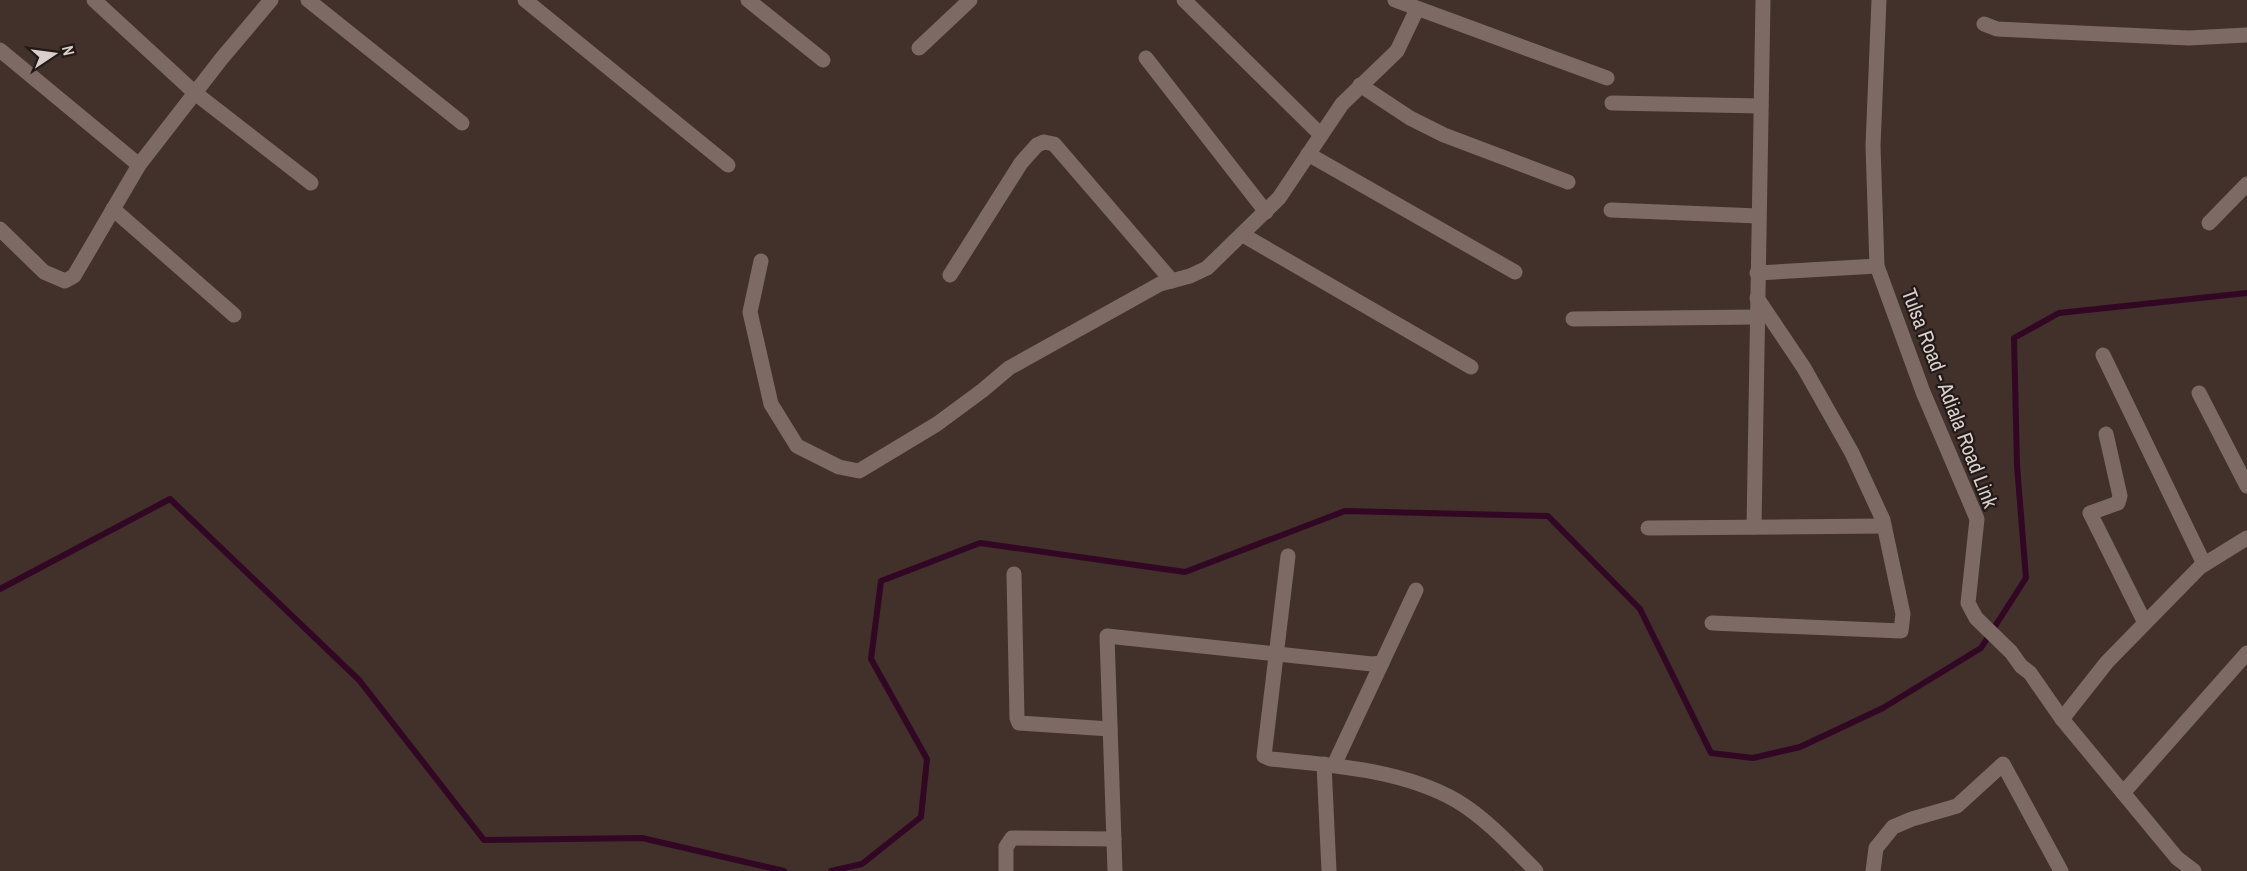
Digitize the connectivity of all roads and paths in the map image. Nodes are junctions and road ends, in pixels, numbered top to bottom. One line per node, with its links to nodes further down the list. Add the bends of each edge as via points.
1 (94, 0): 20 (street)
2 (271, 0): 20 (street)
3 (308, 0): 23 (street)
4 (525, 0): 27 (street)
5 (748, 0): 17 (street)
6 (970, 0): 14 (street)
7 (1184, 0): 24 (street)
8 (1395, 0): 11 (street)
9 (1763, 0): 22 (street)
10 (1879, 0): 39 (street, Tulsa Road - Adiala Road Link, via 1873,146)
11 (1417, 9): 18 (street); 19 (street, via 1398,51)
12 (1984, 24): 13 (street, via 1997,29 2189,38)
13 (2247, 35)
14 (919, 48)
15 (0, 50): 26 (street)
16 (1146, 58): 33 (street)
17 (823, 60)
18 (1607, 78)
19 (1360, 85): 24 (street); 28 (street, via 1444,135)
20 (195, 93): 26 (street); 29 (street)
21 (1612, 103): 22 (street)
22 (1761, 106): 34 (street)
23 (462, 123)
24 (1321, 135): 25 (street)
25 (1308, 154): 33 (street); 40 (street)
26 (139, 165): 31 (street)
27 (728, 165)
28 (1568, 182)
29 (311, 183)
30 (2247, 184): 35 (street)
31 (113, 209): 36 (street, via 74,276 65,281 44,272); 45 (street)
32 (1611, 210): 34 (street)
33 (1266, 212): 37 (street)
34 (1758, 216): 41 (street)
35 (2209, 223)
36 (0, 230)
37 (1243, 235): 43 (street, via 1208,268); 49 (street)
38 (761, 261): 43 (street, via 750,312 771,404 797,446 839,467 859,471 937,424 1009,368 1160,284)
39 (1877, 266): 41 (street); 66 (street, Tulsa Road - Adiala Road Link, via 1923,392 1977,519 1968,603 1976,618 2030,673)
40 (1515, 272)
41 (1757, 273): 44 (street)
42 (950, 275): 43 (street, via 1021,163 1036,145 1044,142 1054,144)
43 (1172, 281)
44 (1757, 298): 46 (street); 53 (street, via 1804,368 1847,444)
45 (234, 315)
46 (1757, 317): 47 (street); 54 (street)
47 (1574, 319)
48 (2103, 355): 58 (street)
49 (1471, 367)
50 (2199, 393): 52 (street)
51 (2106, 434): 62 (street, via 2120,496 2118,502 2090,513)
52 (2247, 486)
53 (1884, 526): 54 (street); 61 (street, via 1903,614 1901,631)
54 (1754, 527): 55 (street)
55 (1648, 528)
56 (2246, 540): 58 (street)
57 (1288, 556): 63 (street)
58 (2204, 564): 62 (street)
59 (1014, 574): 67 (street, via 1019,723)
60 (1416, 590): 65 (street)
61 (1712, 623)
62 (2145, 623): 66 (street, via 2107,662)
63 (1276, 653): 65 (street); 67 (street, via 1107,636); 68 (street, via 1264,756)
64 (2247, 653): 69 (street)
65 (1382, 663): 68 (street)
66 (2062, 719): 69 (street, Tulsa Road - Adiala Road Link)
67 (1110, 729): 70 (street)
68 (1329, 765): 74 (street); 75 (street, via 1418,783 1458,802 1491,827)
69 (2123, 793): 71 (street, Tulsa Road - Adiala Road Link)
70 (1114, 839): 72 (street, via 1012,838 1005,847); 73 (street)
71 (2186, 869)
72 (1006, 871)
73 (1115, 871)
74 (1329, 871)
75 (1536, 871)
76 (1873, 871): 77 (street, via 1876,848 1893,827 1957,806 2003,764)
77 (2061, 871)

